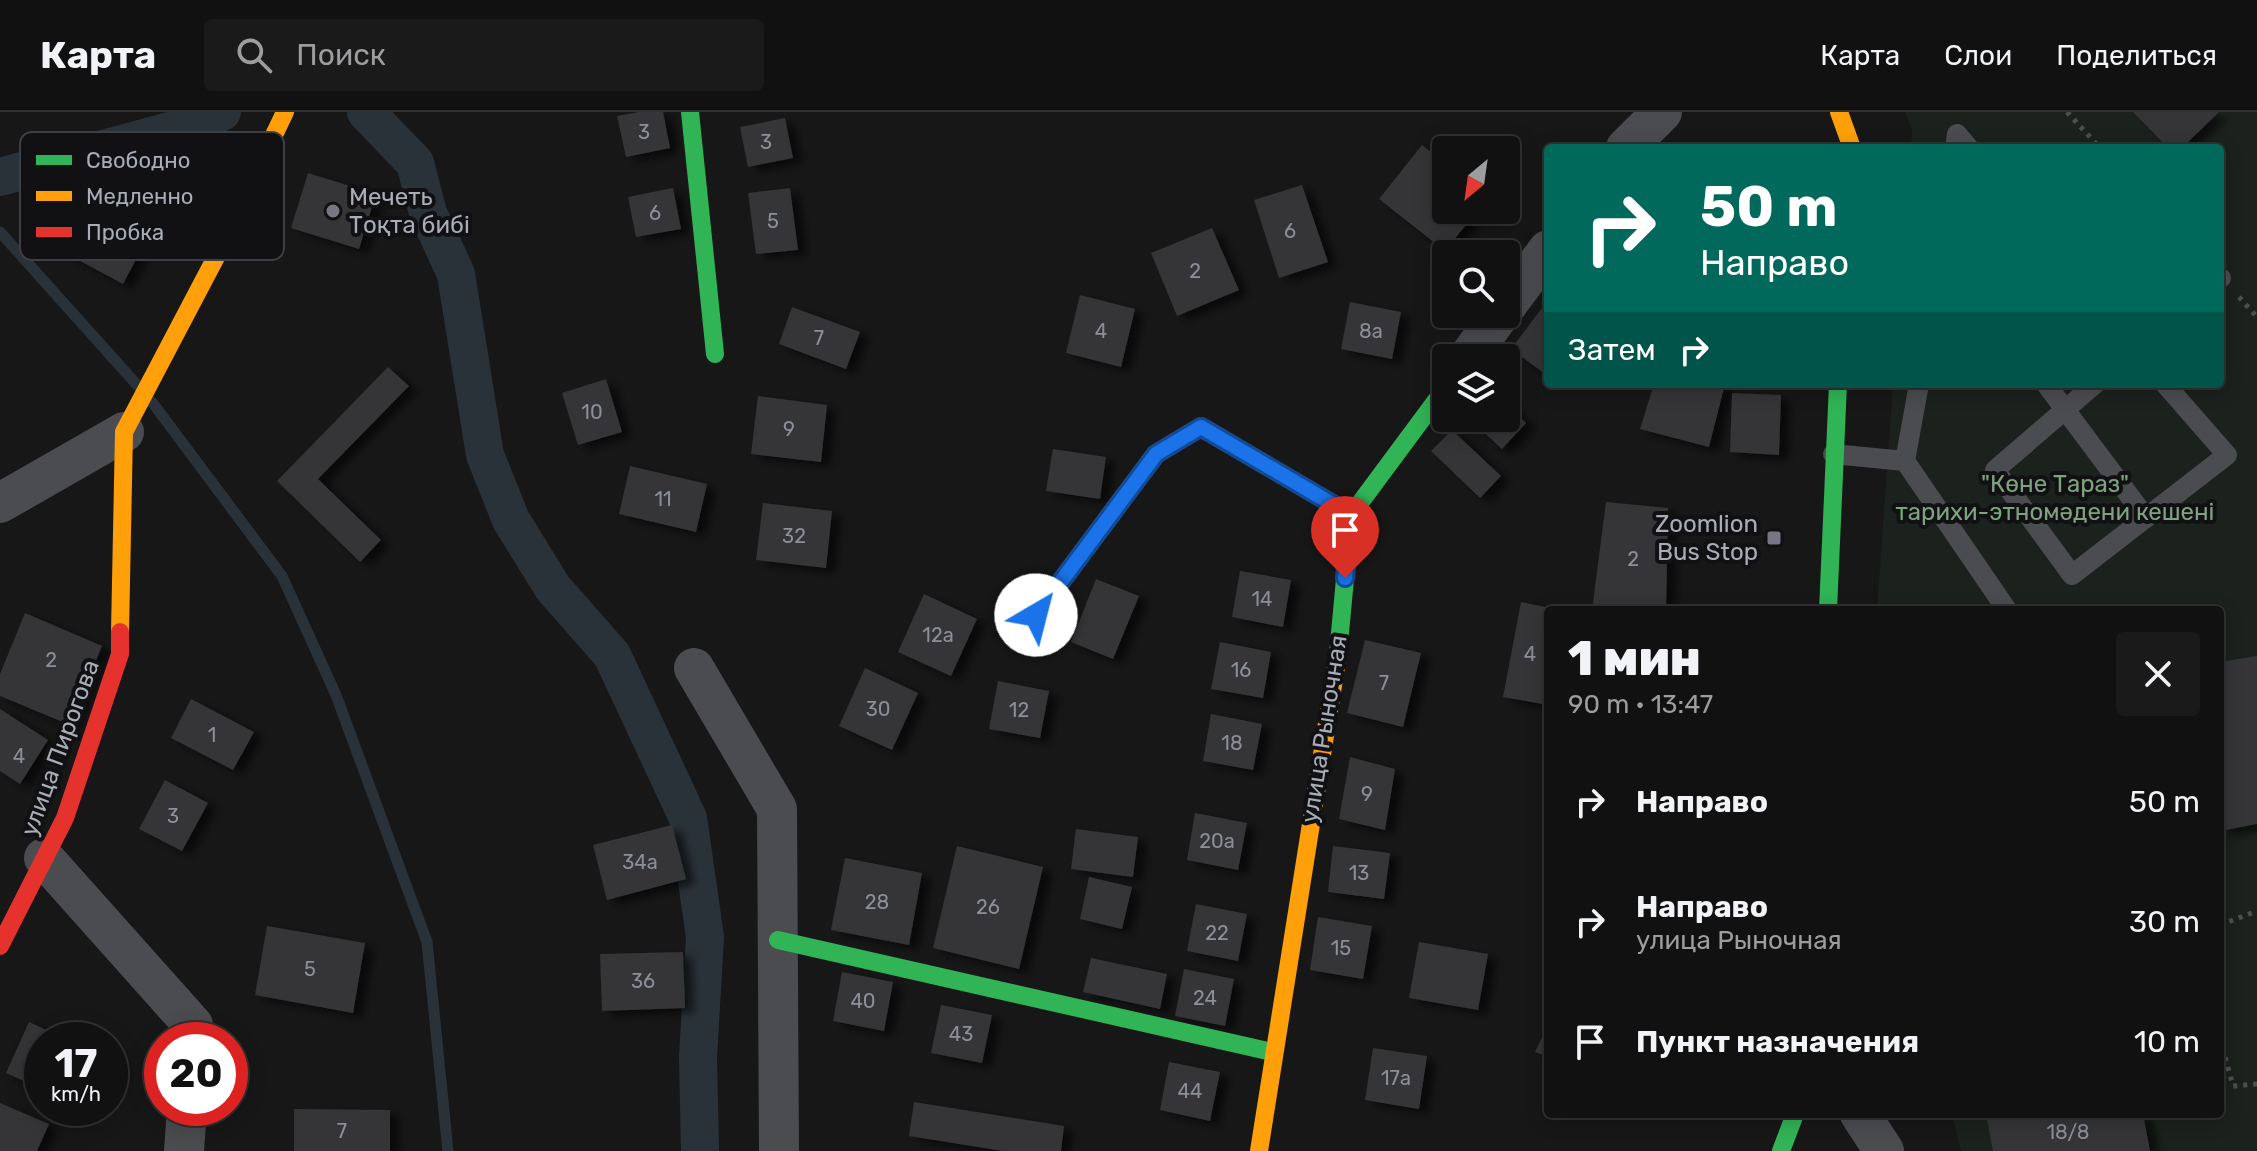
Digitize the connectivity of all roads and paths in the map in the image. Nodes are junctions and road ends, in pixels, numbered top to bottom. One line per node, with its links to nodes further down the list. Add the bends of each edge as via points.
1 (285, 112): 6 (street, улица Пирогова)
2 (690, 112): 15 (street)
3 (1662, 112): 7 (street)
4 (1839, 112): 8 (street)
5 (2067, 112): 11 (path)
6 (275, 132)
7 (1630, 144)
8 (1851, 144)
9 (1956, 144): 10 (lane, via 1957,134)
10 (1966, 144)
11 (2096, 144)
12 (1544, 255): 14 (street)
13 (214, 260): 23 (street, улица Пирогова)
14 (1520, 287)
15 (715, 354)
16 (1838, 388): 24 (street)
17 (1918, 388): 25 (lane)
18 (2050, 388): 22 (lane)
19 (2090, 388): 22 (lane)
20 (2168, 388): 28 (lane, via 2227,455)
21 (1432, 406): 27 (street)
22 (2067, 408): 28 (lane); 28 (lane, via 1995,470 2072,575)
23 (129, 422): 26 (street); 33 (street, улица Пирогова, via 120,654 65,818)
24 (1833, 454): 25 (lane); 29 (street)
25 (1905, 461): 30 (lane)
26 (0, 503)
27 (1351, 515): 31 (lane, via 1201,427 1156,454); 39 (street, улица Рыночная, via 1340,640)
28 (2146, 518)
29 (1828, 606)
30 (2004, 606)
31 (1036, 615)
32 (694, 668): 36 (street, via 777,809)
33 (44, 858): 37 (street, улица Пирогова); 38 (street)
34 (2257, 911): 35 (path)
35 (2224, 923)
36 (778, 940): 39 (street); 46 (street)
37 (0, 946)
38 (190, 1022)
39 (1272, 1052): 47 (street, улица Рыночная)
40 (2224, 1053): 41 (path, via 2233,1086)
41 (2257, 1084)
42 (1793, 1118): 48 (street)
43 (1863, 1118): 49 (street)
44 (186, 1126): 45 (street)
45 (184, 1151)
46 (779, 1151)
47 (1259, 1151)
48 (1781, 1151)
49 (1884, 1151)

